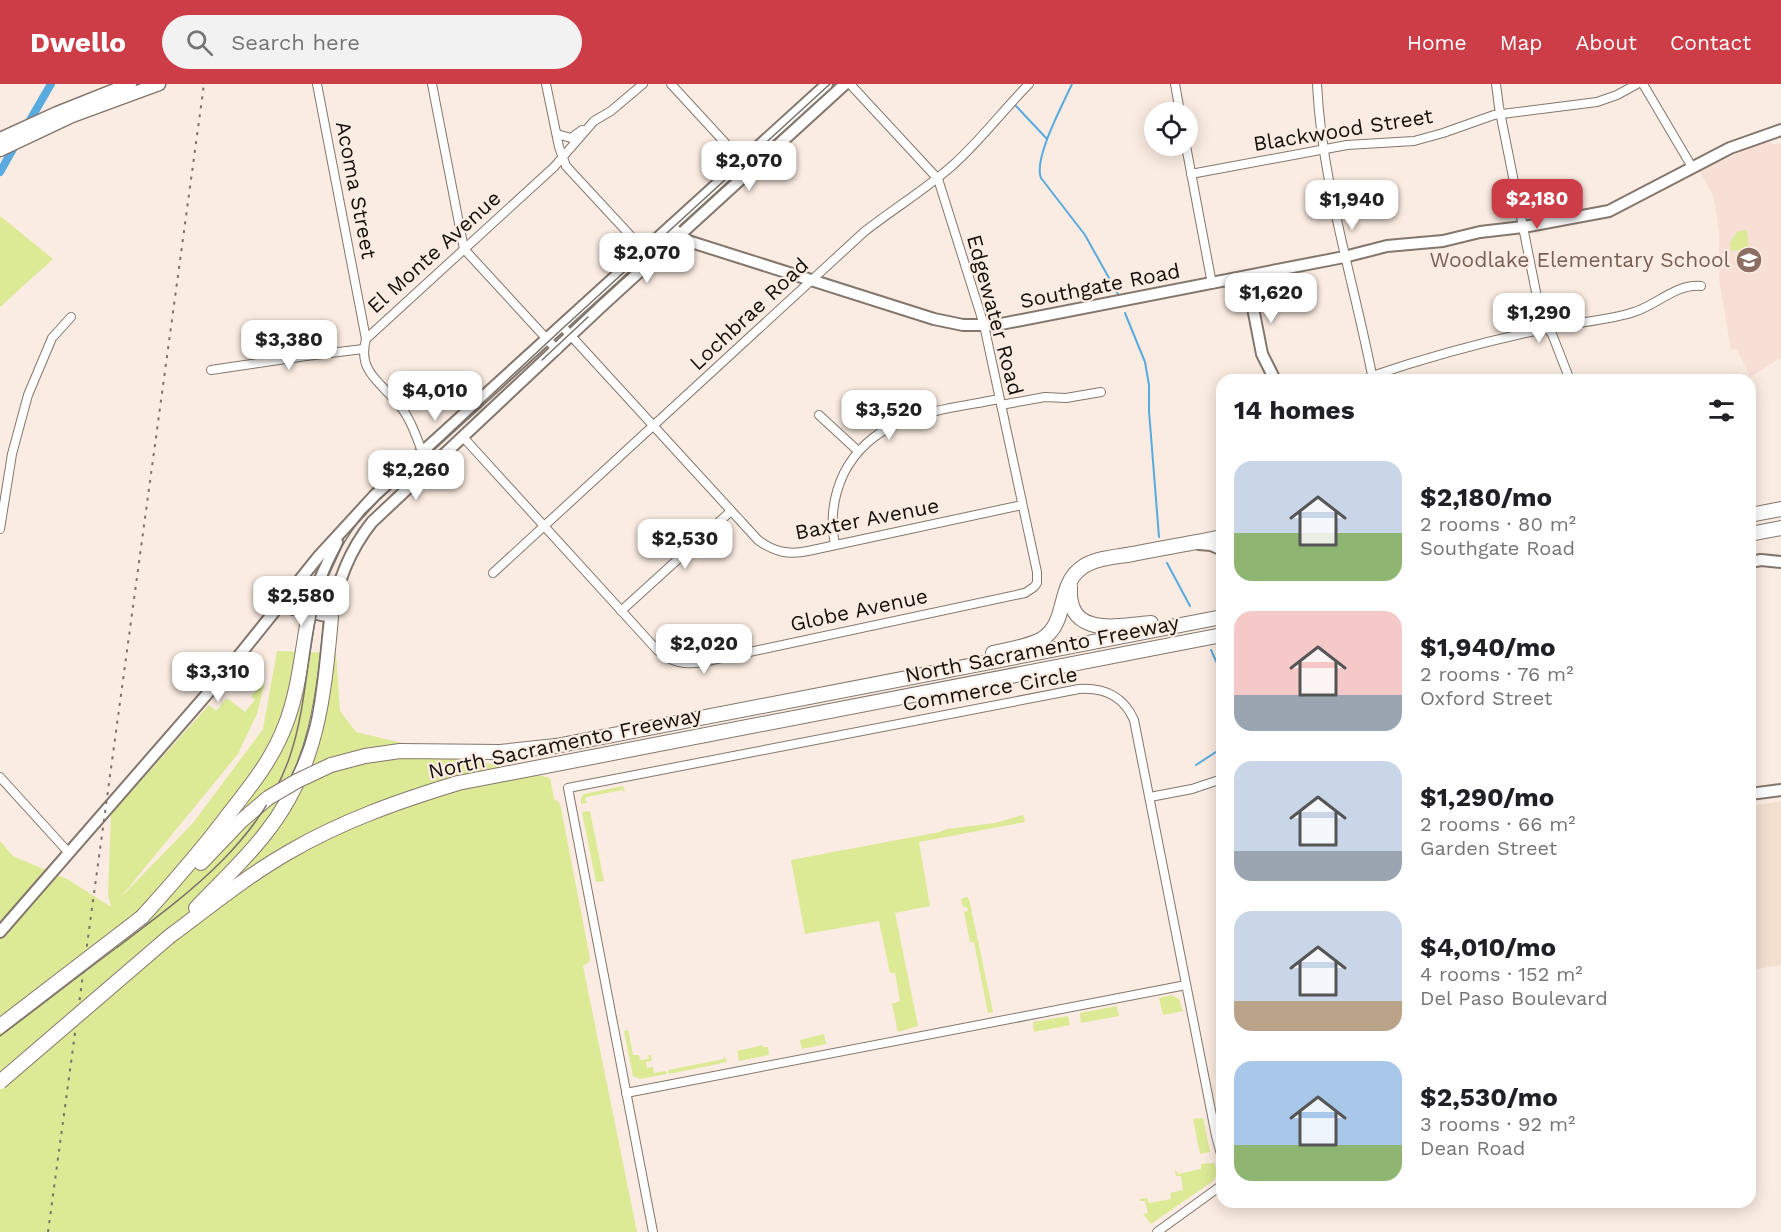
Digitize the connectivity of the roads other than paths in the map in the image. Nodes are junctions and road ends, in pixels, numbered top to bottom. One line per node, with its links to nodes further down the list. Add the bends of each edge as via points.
1 (130, 84): 21 (main road)
2 (159, 84): 23 (main road, via 72,116)
3 (317, 84): 47 (street, Acoma Street)
4 (432, 84): 34 (street)
5 (546, 84): 20 (street)
6 (644, 84): 18 (street, El Monte Avenue)
7 (671, 84): 26 (street)
8 (827, 84): 26 (main road)
9 (848, 84): 28 (main road); 30 (street, Edgewater Road)
10 (1029, 84): 30 (street, Lochbrae Road)
11 (1175, 84): 16 (street)
12 (1317, 84): 22 (street)
13 (1496, 84): 17 (street)
14 (1636, 84): 17 (street, Blackwood Street, via 1597,102)
15 (1643, 84): 27 (street)
16 (1178, 102)
17 (1500, 114): 22 (street, Blackwood Street, via 1414,141); 32 (street)
18 (590, 126): 20 (street, El Monte Avenue, via 571,138); 25 (street, El Monte Avenue)
19 (1781, 130): 27 (main road, Southgate Road, via 1741,143)
20 (556, 135): 25 (street)
21 (0, 139)
22 (1324, 149): 29 (street, Blackwood Street); 36 (street)
23 (0, 150)
24 (1188, 156): 29 (street)
25 (562, 158): 34 (street, El Monte Avenue); 35 (street)
26 (741, 162): 28 (street); 31 (main road)
27 (1692, 167): 32 (main road, Southgate Road, via 1609,211)
28 (751, 171): 33 (main road)
29 (1191, 174): 40 (street)
30 (938, 179): 39 (street, Lochbrae Road, via 864,232); 43 (street, Edgewater Road)
31 (671, 226): 33 (main road, Southgate Road); 35 (main road)
32 (1523, 227): 36 (main road, Southgate Road, via 1443,241 1406,243); 45 (street, via 1542,322)
33 (680, 235): 37 (main road); 39 (main road, Southgate Road, via 688,241)
34 (464, 249): 47 (street, El Monte Avenue); 48 (street)
35 (644, 251): 37 (street); 44 (main road)
36 (1344, 257): 38 (main road, Southgate Road); 53 (street)
37 (653, 260): 46 (main road)
38 (1247, 277): 40 (main road, Southgate Road); 52 (main road, via 1263,354)
39 (812, 280): 43 (main road, Southgate Road, via 934,319); 59 (street, Lochbrae Road)
40 (1212, 284): 43 (main road, Southgate Road, via 1008,324)
41 (1701, 286): 45 (street, via 1682,288 1629,314)
42 (71, 317): 70 (street, via 52,338 28,395 12,454)
43 (984, 325): 57 (street, Edgewater Road)
44 (562, 326): 46 (street, Baxter Avenue); 48 (main road)
45 (1547, 328): 54 (street); 55 (street)
46 (571, 336): 50 (main road); 59 (street, Baxter Avenue)
47 (366, 339): 49 (street, El Monte Avenue)
48 (547, 339): 50 (street); 62 (main road)
49 (363, 349): 51 (street); 62 (street, via 369,372 403,411)
50 (557, 350): 60 (main road)
51 (212, 370)
52 (1272, 374)
53 (1372, 374)
54 (1384, 374)
55 (1568, 374)
56 (1101, 392): 57 (street)
57 (1000, 402): 61 (street, via 904,420 876,435); 63 (street, Edgewater Road)
58 (819, 415): 61 (street)
59 (653, 427): 65 (street, Baxter Avenue); 68 (street, Lochbrae Road)
60 (463, 437): 68 (street, Globe Avenue); 86 (main road, via 362,535 344,567)
61 (858, 451): 76 (street, via 836,497 832,515)
62 (422, 452): 67 (main road)
63 (1022, 505): 76 (street, Baxter Avenue); 82 (street, Edgewater Road, via 1037,573)
64 (1781, 509): 66 (highway)
65 (731, 511): 76 (street, Baxter Avenue, via 758,540 776,550 798,553); 84 (street)
66 (1756, 514)
67 (347, 527): 83 (main road); 85 (main road, via 328,559)
68 (544, 527): 80 (street, Lochbrae Road); 84 (street, Globe Avenue)
69 (1781, 528): 71 (highway)
70 (0, 529)
71 (1756, 534)
72 (1781, 535): 73 (highway)
73 (1756, 536)
74 (1216, 538): 75 (highway)
75 (1190, 543): 77 (main road); 81 (highway, via 1095,562 1081,568)
76 (835, 545)
77 (1216, 547)
78 (1756, 561): 79 (main road)
79 (1781, 562)
80 (493, 573)
81 (1071, 580): 87 (highway, via 1073,608 1091,625); 90 (highway, via 1058,622 1039,640)
82 (1034, 587): 84 (street, Globe Avenue, via 1024,593 694,664 663,655)
83 (279, 606): 85 (main road); 96 (main road)
84 (621, 611)
85 (309, 614): 86 (main road); 97 (highway, via 294,694 275,749 254,783)
86 (330, 617): 99 (highway, via 321,710 299,779 266,833)
87 (1216, 618)
88 (1216, 618): 90 (highway, North Sacramento Freeway)
89 (1216, 636): 99 (highway, North Sacramento Freeway, via 458,783 390,804 289,852 238,884)
90 (872, 685): 97 (highway, North Sacramento Freeway, bridge, via 537,749 400,751 331,765 268,798 160,906)
91 (0, 777): 96 (street)
92 (1216, 781): 95 (street)
93 (1781, 790): 94 (main road)
94 (1756, 793)
95 (1150, 797): 100 (street, Commerce Circle); 103 (street, Commerce Circle, via 1131,714 1116,697 1088,688 568,788)
96 (69, 854): 98 (main road)
97 (142, 917): 101 (highway, North Sacramento Freeway, bridge)
98 (0, 932)
99 (170, 936): 102 (highway, North Sacramento Freeway, bridge)
100 (1186, 985): 103 (street); 104 (street, Commerce Circle)
101 (0, 1026)
102 (0, 1082)
103 (626, 1093): 106 (street)
104 (1216, 1136)
105 (1216, 1189): 107 (street)
106 (653, 1232)
107 (1157, 1232)

